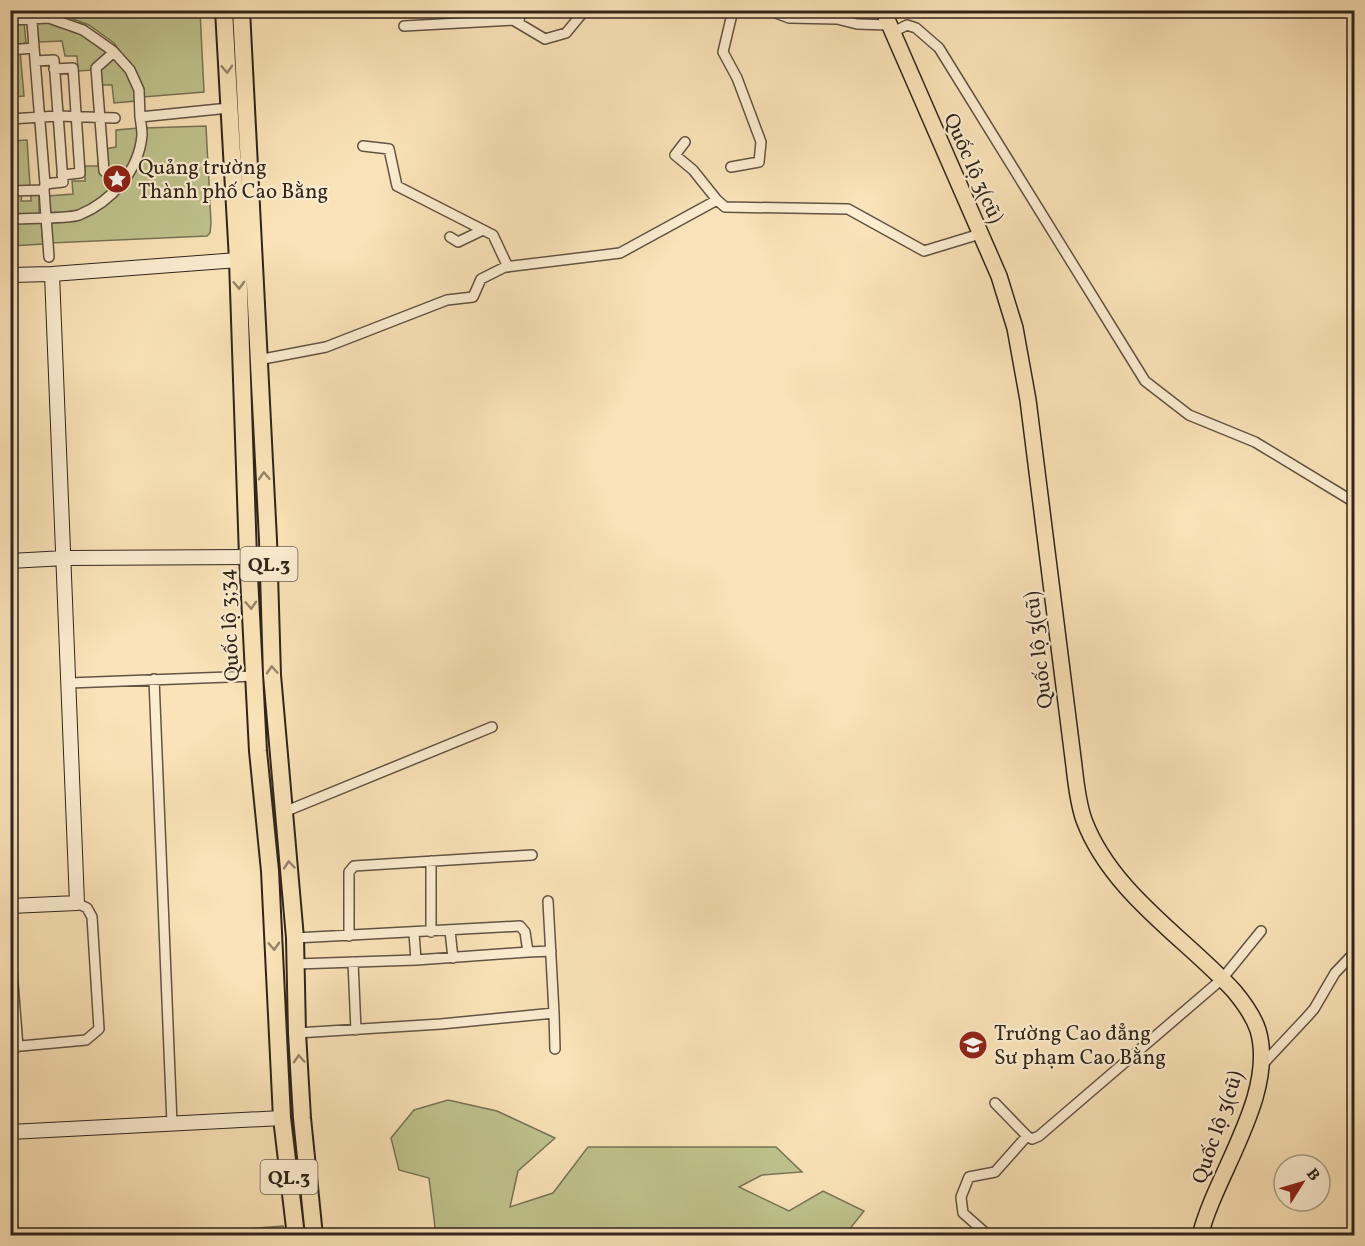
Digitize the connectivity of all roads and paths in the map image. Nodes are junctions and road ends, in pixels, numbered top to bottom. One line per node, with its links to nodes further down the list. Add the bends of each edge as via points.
1 (224, 10): 17 (highway, Quốc lộ 3;34 / QL.3, one-way to 17)
2 (241, 10): 39 (highway, Quốc lộ 3;34 / QL.3)
3 (520, 10): 10 (street)
4 (585, 10): 10 (street, via 566,33 545,39)
5 (733, 10): 27 (street, via 723,52 761,142 759,162)
6 (768, 10): 9 (street, via 789,18 837,19 857,24)
7 (31, 15): 8 (street); 12 (street); 14 (street, via 83,30)
8 (10, 20)
9 (888, 22): 36 (main road, Quốc lộ 3(cũ)); 44 (street, via 916,28 939,48 1145,381 1189,415 1255,442)
10 (519, 23): 11 (street, via 513,20)
11 (404, 26)
12 (34, 48): 13 (street); 15 (street)
13 (10, 50)
14 (114, 52): 20 (street, via 96,68); 21 (street, via 139,90)
15 (35, 61): 16 (street, via 54,60); 22 (street)
16 (54, 69): 18 (street); 19 (street, via 74,68)
17 (229, 108): 21 (street); 39 (highway, Quốc lộ 3;34 / QL.3)
18 (58, 117): 19 (street); 22 (street); 28 (street)
19 (77, 117): 20 (street); 28 (street, via 80,173)
20 (99, 117): 23 (street); 29 (street, via 104,171)
21 (140, 117): 29 (street, via 142,135 137,155)
22 (39, 118): 24 (street); 30 (street)
23 (115, 118)
24 (10, 119)
25 (685, 142): 32 (street, via 675,155)
26 (363, 146): 35 (street, via 389,149 397,186)
27 (731, 167)
28 (62, 175): 30 (street, via 63,182)
29 (122, 184): 33 (street, via 78,216)
30 (45, 187): 31 (street); 33 (street)
31 (10, 191)
32 (717, 200): 36 (street, via 725,207 848,209 924,251); 40 (street, via 620,253)
33 (45, 218): 34 (street); 38 (street)
34 (10, 219)
35 (483, 230): 37 (street, via 458,242); 40 (street, via 493,235)
36 (980, 234): 74 (main road, Quốc lộ 3(cũ), via 1008,303 1021,354 1083,818 1103,857 1128,889)
37 (450, 237)
38 (49, 257)
39 (246, 260): 41 (street); 43 (highway, Quốc lộ 3;34 / QL.3); 45 (highway, Quốc lộ 3;34 / QL.3, one-way to 45)
40 (508, 267): 43 (street, via 482,279 473,297 447,300 326,347)
41 (52, 274): 42 (street); 46 (street)
42 (10, 275)
43 (258, 360): 48 (highway, Quốc lộ 3;34 / QL.3, one-way to 43)
44 (1354, 502)
45 (248, 557): 46 (street); 48 (highway); 49 (highway, Quốc lộ 3;34 / QL.3, one-way to 49)
46 (65, 558): 47 (street); 51 (street)
47 (10, 561)
48 (269, 576): 53 (highway, Quốc lộ 3;34 / QL.3, one-way to 48, via 272,675)
49 (255, 676): 50 (street); 54 (highway, Quốc lộ 3;34 / QL.3)
50 (154, 679): 51 (street); 84 (street)
51 (69, 683): 58 (street)
52 (492, 727): 53 (street)
53 (284, 812): 54 (highway); 65 (highway, Quốc lộ 3;34 / QL.3, one-way to 53)
54 (264, 814): 82 (highway, Quốc lộ 3;34 / QL.3, one-way to 82)
55 (532, 855): 56 (street)
56 (431, 861): 62 (street); 64 (street, via 352,868)
57 (549, 901): 67 (street)
58 (78, 903): 59 (street); 78 (street, via 92,917 99,1029 86,1040)
59 (10, 906)
60 (450, 930): 62 (street); 68 (street, via 520,927 525,932); 70 (street)
61 (1261, 931): 74 (street)
62 (431, 932): 63 (street)
63 (414, 933): 64 (street); 71 (street)
64 (349, 936): 65 (street)
65 (295, 938): 73 (highway, Quốc lộ 3;34 / QL.3)
66 (10, 945): 78 (street)
67 (551, 951): 68 (street); 75 (street)
68 (528, 952): 70 (street)
69 (1354, 953): 80 (street, via 1335,973 1310,1013)
70 (453, 958): 71 (street)
71 (416, 960): 72 (street)
72 (353, 962): 73 (street); 76 (street)
73 (296, 964): 77 (highway, Quốc lộ 3;34 / QL.3)
74 (1222, 979): 80 (main road, Quốc lộ 3(cũ), via 1254,1019); 86 (street, via 1038,1136)
75 (555, 1013): 76 (street); 79 (street)
76 (356, 1030): 77 (street)
77 (297, 1033): 83 (highway, Quốc lộ 3;34 / QL.3, one-way to 77)
78 (14, 1047)
79 (555, 1049)
80 (1260, 1067): 90 (main road, Quốc lộ 3(cũ), via 1245,1125)
81 (995, 1103): 86 (street)
82 (282, 1118): 83 (highway); 84 (street); 87 (highway, Quốc lộ 3;34 / QL.3)
83 (302, 1118): 88 (highway, Quốc lộ 3;34 / QL.3)
84 (172, 1124): 85 (street)
85 (10, 1131)
86 (1027, 1136): 89 (street, via 995,1172 969,1177 961,1197 963,1213)
87 (296, 1236)
88 (314, 1236)
89 (989, 1236)
90 (1200, 1236)

